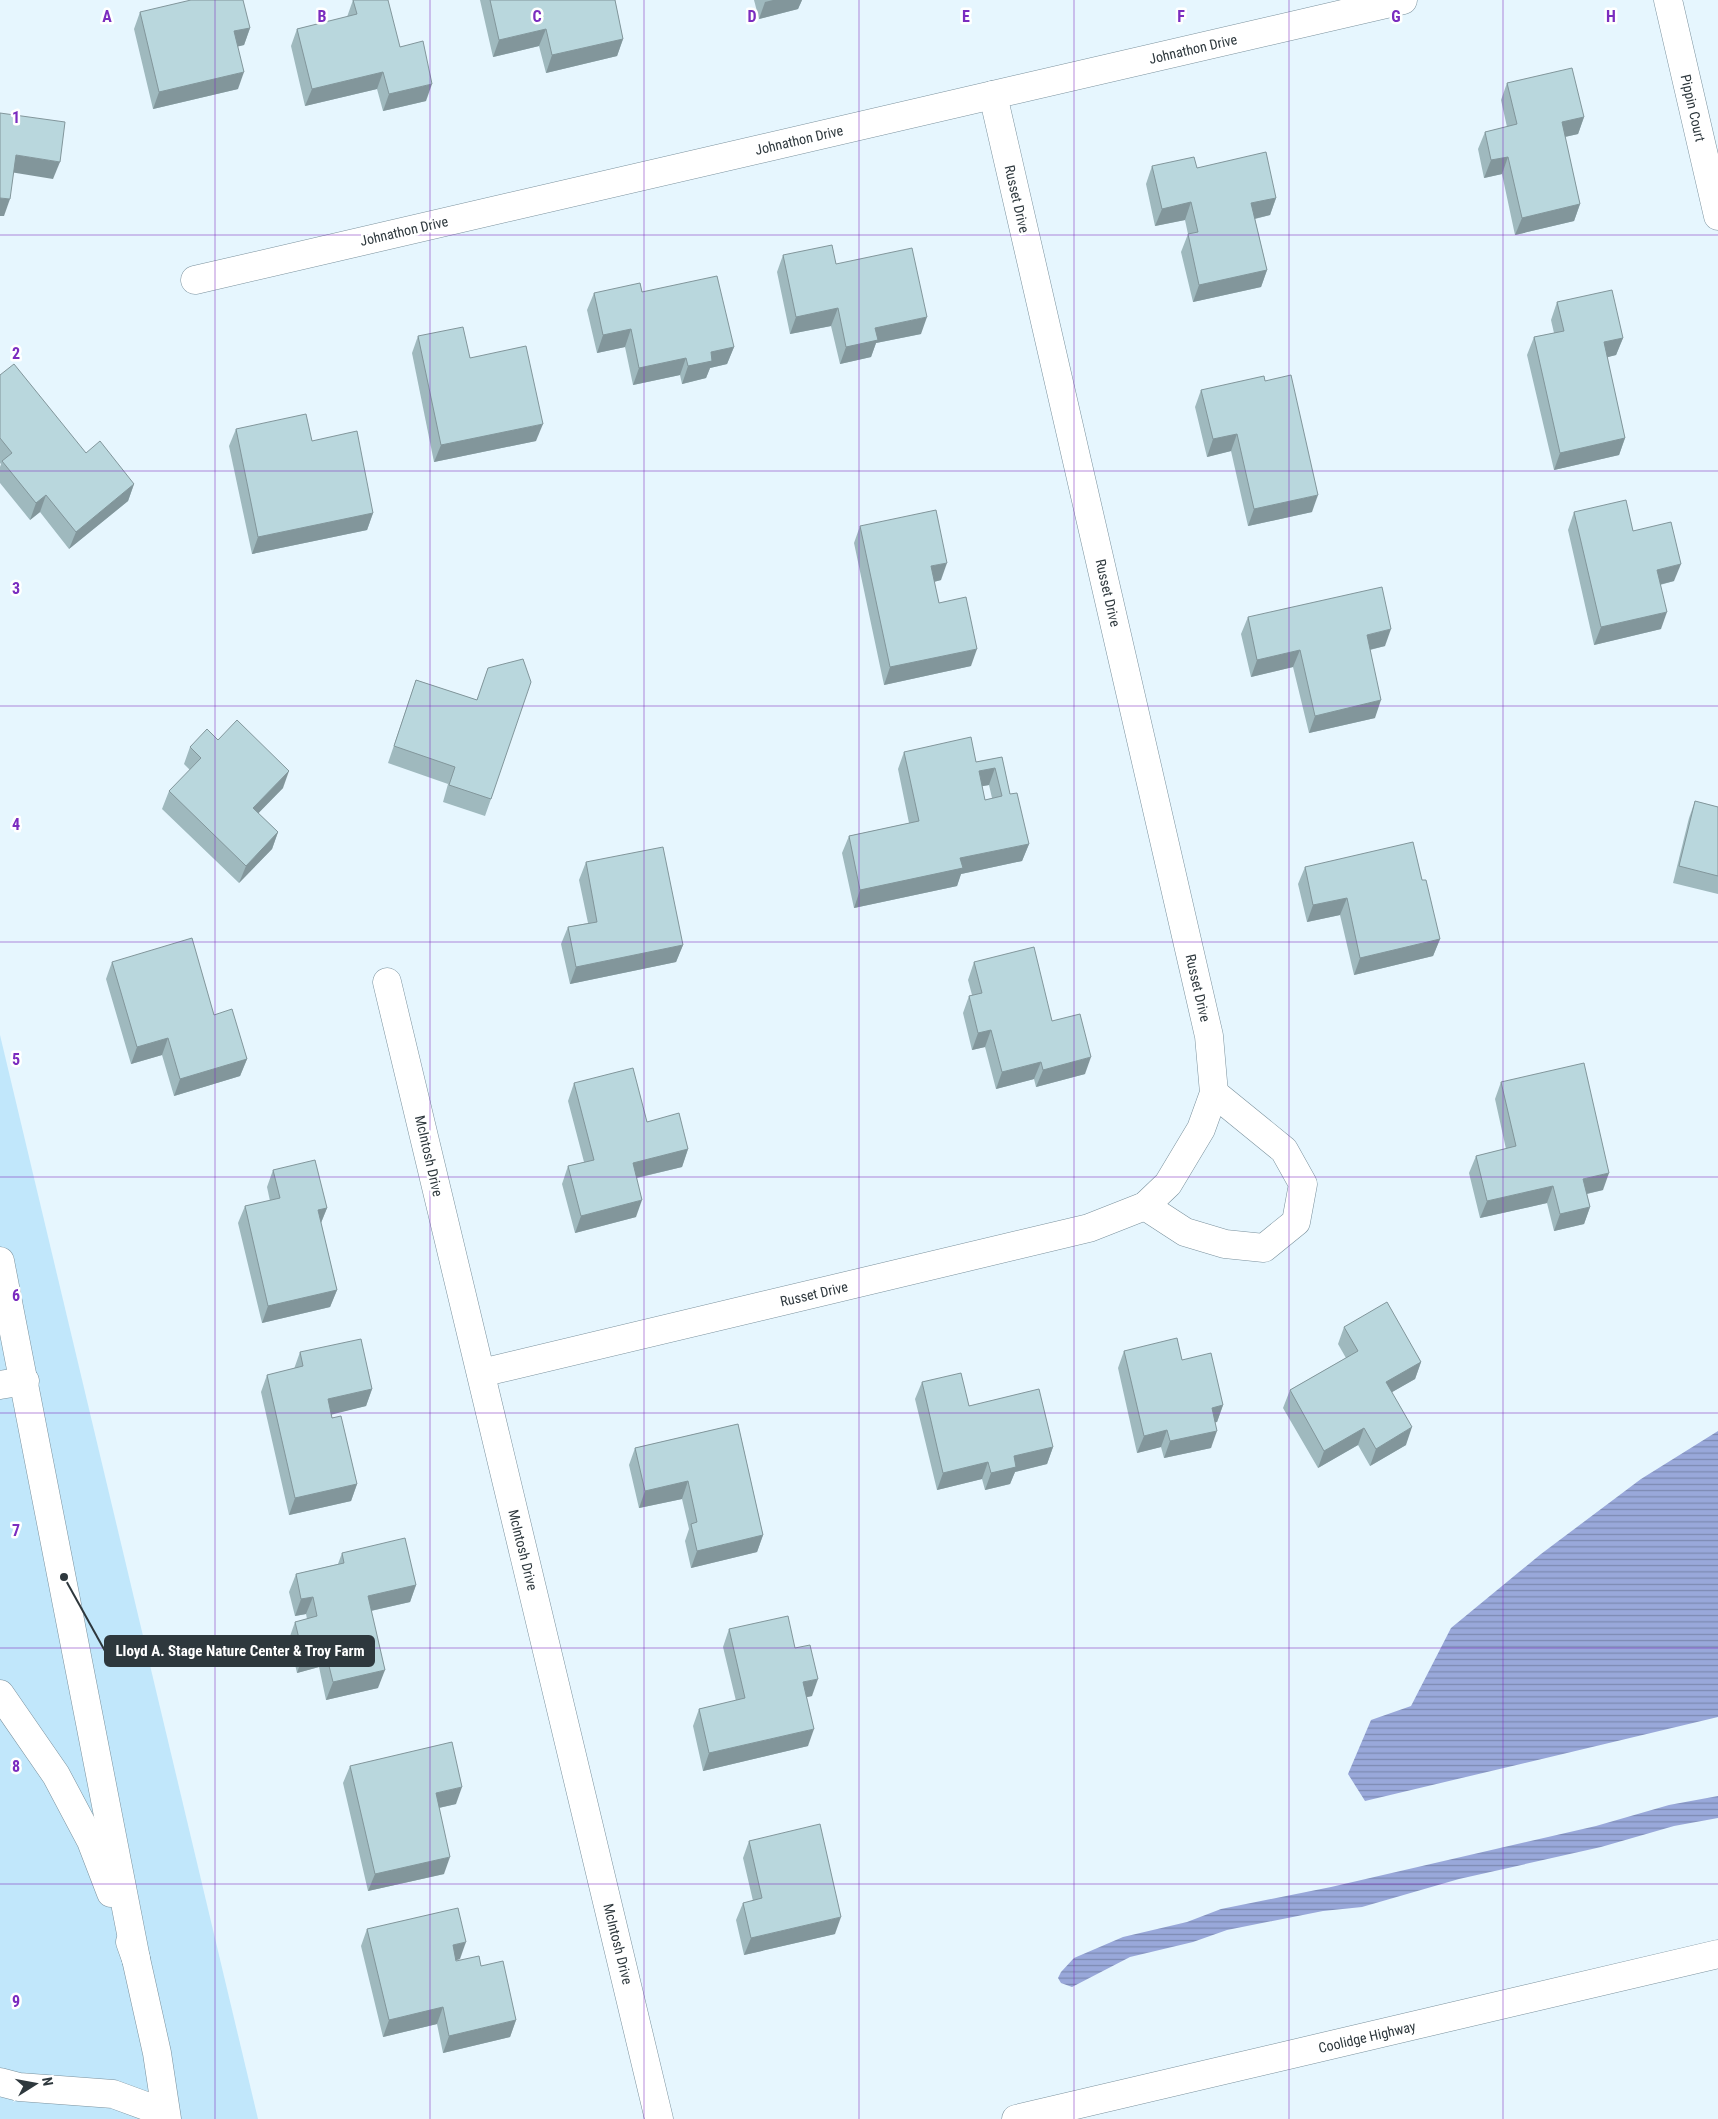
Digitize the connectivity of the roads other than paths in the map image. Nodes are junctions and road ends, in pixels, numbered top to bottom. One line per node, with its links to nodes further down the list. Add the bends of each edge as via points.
1 (1402, 0): 3 (street, Johnathon Drive)
2 (1668, 0): 4 (street, Pippin Court)
3 (993, 95): 5 (street, Johnathon Drive); 7 (street, Russet Drive, via 1207,1026)
4 (1718, 216)
5 (195, 280)
6 (387, 982): 10 (street, McIntosh Drive)
7 (1214, 1093): 8 (street, Russet Drive, via 1201,1129 1178,1168 1168,1184); 8 (street, via 1284,1150 1303,1184 1296,1222 1264,1248 1225,1244 1185,1232)
8 (1145, 1206): 10 (street, Russet Drive, via 1089,1228)
9 (0, 1261): 11 (street)
10 (481, 1373): 17 (street, McIntosh Drive)
11 (12, 1383): 14 (street)
12 (0, 1694): 14 (street, via 56,1775 91,1841)
13 (1718, 1954): 18 (street, Coolidge Highway)
14 (136, 1959): 16 (street, via 157,2053)
15 (9, 2085): 16 (street, via 113,2094)
16 (166, 2116)
17 (660, 2119)
18 (1016, 2119)

